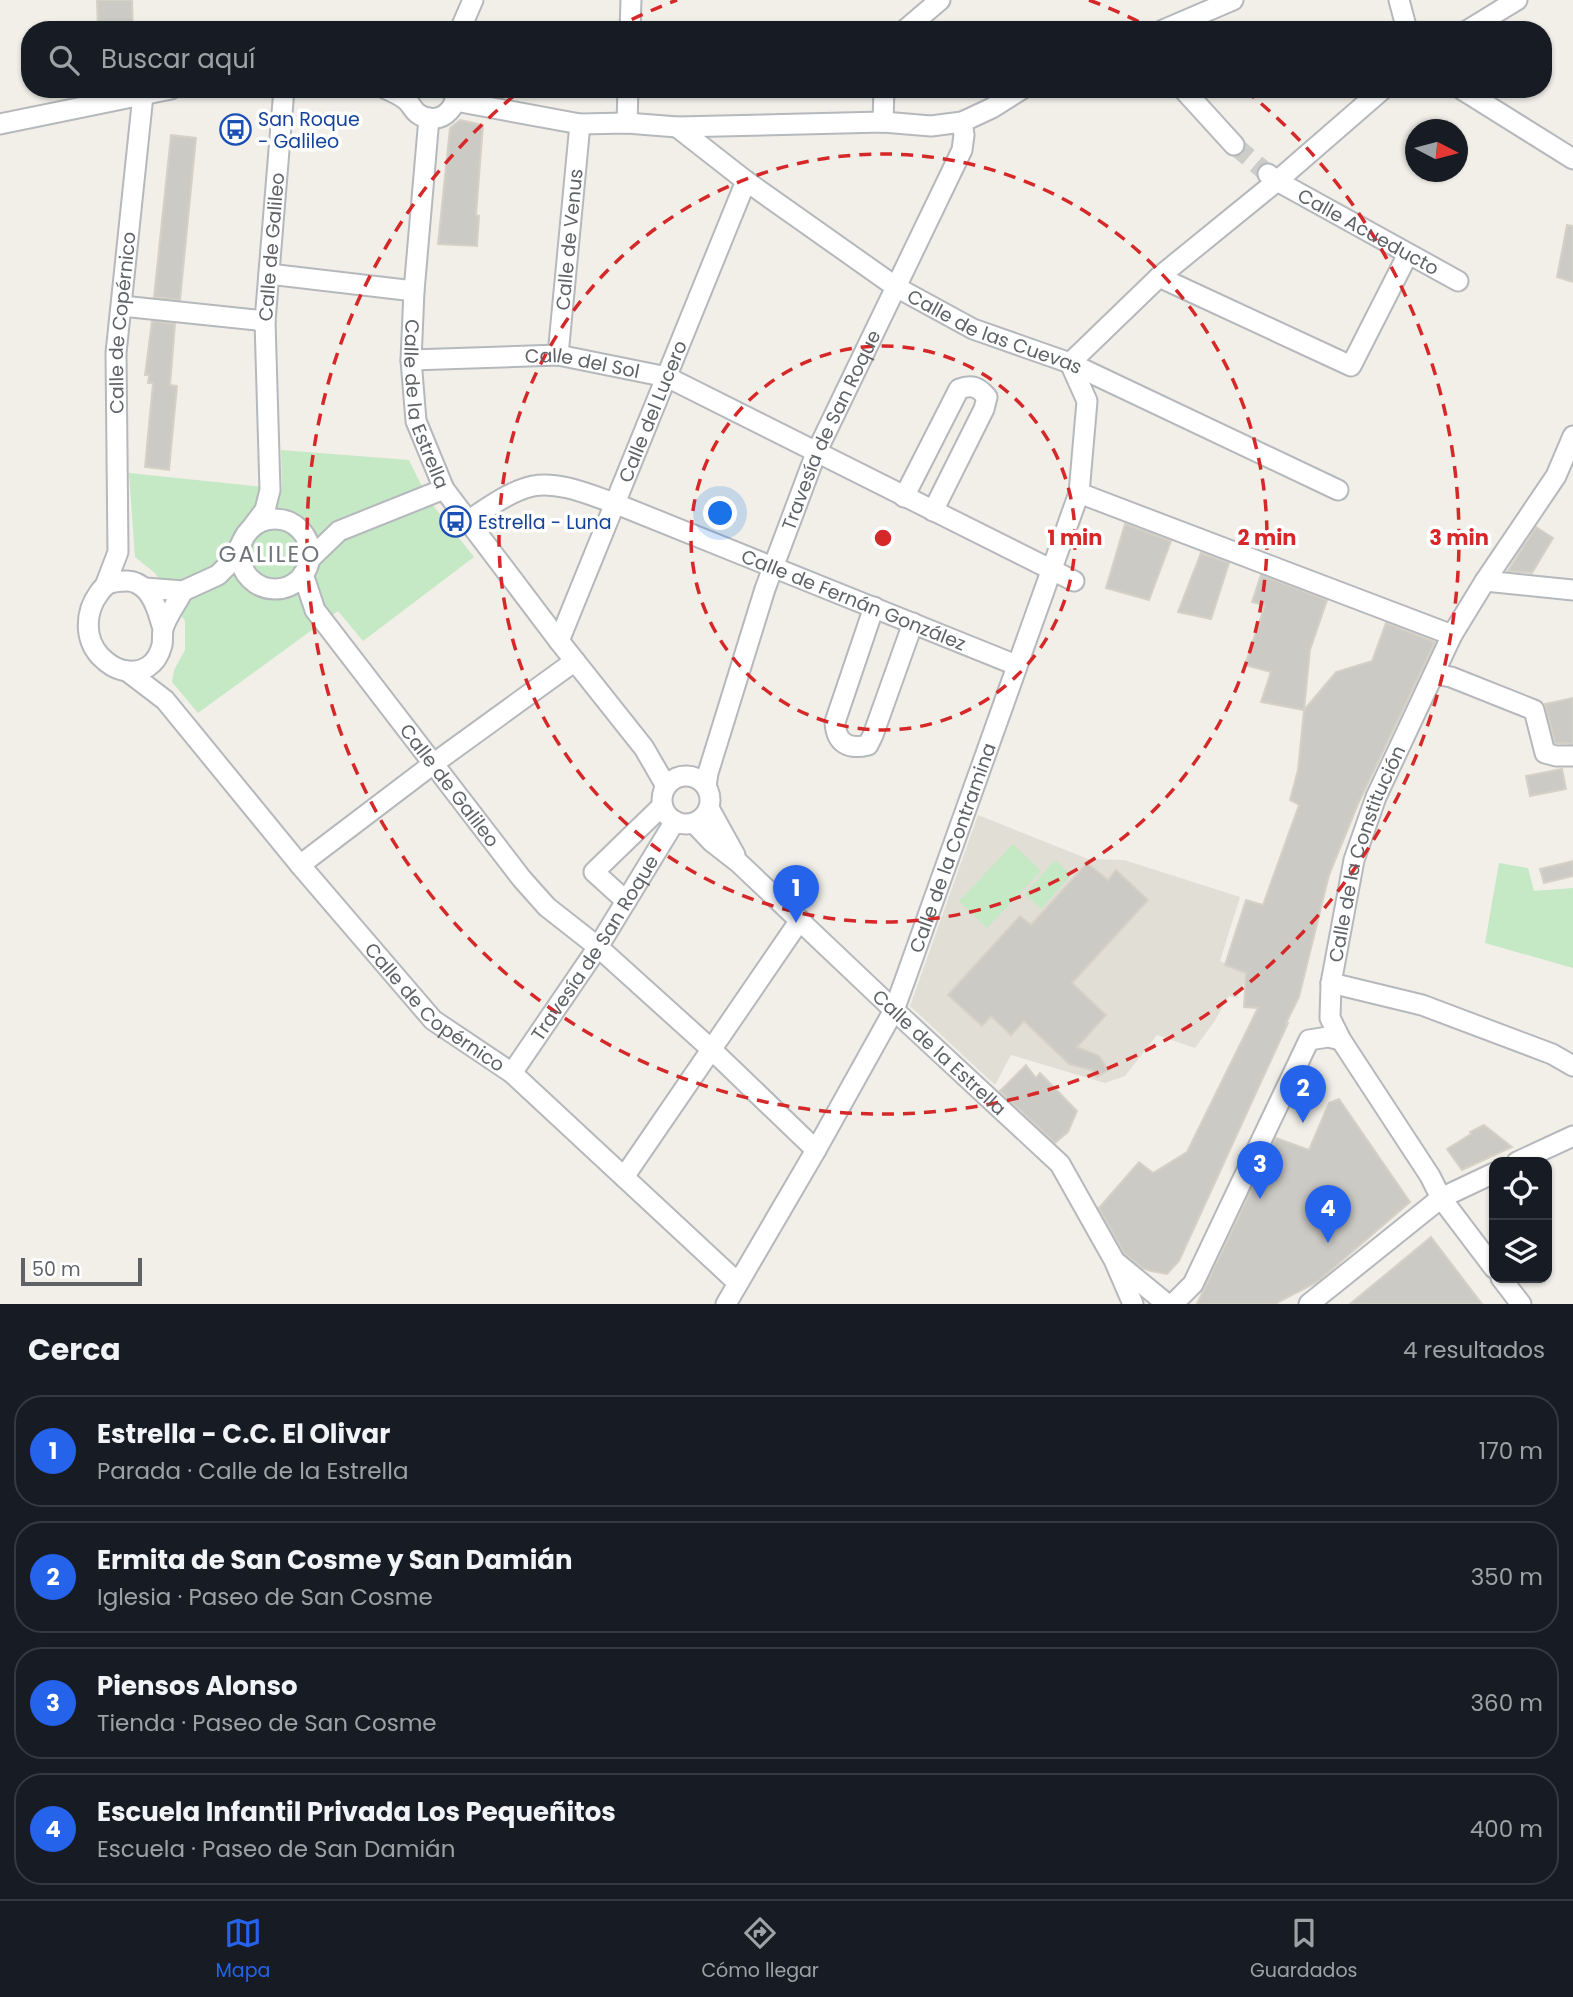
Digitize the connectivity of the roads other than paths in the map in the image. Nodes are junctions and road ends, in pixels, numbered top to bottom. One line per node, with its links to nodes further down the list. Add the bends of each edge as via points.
1 (473, 0): 7 (street)
2 (631, 0): 8 (street)
3 (940, 0): 9 (street)
4 (1233, 0): 10 (street)
5 (1399, 0): 11 (street)
6 (1517, 0): 12 (street)
7 (464, 21)
8 (630, 21)
9 (916, 21)
10 (1184, 21)
11 (1405, 21)
12 (1483, 21)
13 (128, 98): 29 (street)
14 (143, 98): 42 (street, Calle de Copérnico)
15 (283, 98): 37 (street, Calle de Galileo)
16 (410, 98): 25 (street, via 417,113)
17 (454, 98): 25 (street, via 448,113)
18 (468, 98): 30 (street)
19 (627, 98): 28 (street)
20 (884, 98): 26 (street)
21 (1008, 98): 27 (street)
22 (1190, 98): 32 (street)
23 (1373, 98): 34 (street)
24 (1475, 98): 33 (street)
25 (429, 118): 41 (street, Calle de la Estrella)
26 (883, 122): 27 (street, via 931,126); 31 (street)
27 (962, 122): 40 (street, Travesía de San Roque, via 962,150)
28 (626, 123): 30 (street); 31 (street)
29 (0, 124)
30 (580, 124): 44 (street, Calle de Venus)
31 (677, 127): 35 (street, Calle de las Cuevas)
32 (1234, 145)
33 (1573, 159)
34 (1273, 178): 36 (street, Calle Acueducto); 38 (street)
35 (746, 181): 40 (street, Calle de las Cuevas); 47 (street, Calle del Lucero)
36 (1408, 254): 38 (street, via 1351,366); 39 (street, Calle Acueducto)
37 (269, 274): 41 (street); 43 (street, Calle de Galileo)
38 (1159, 277): 46 (street)
39 (1458, 281)
40 (896, 287): 46 (street, Calle de las Cuevas, via 973,329); 49 (street, Travesía de San Roque)
41 (414, 291): 45 (street, Calle de la Estrella)
42 (122, 306): 43 (street); 62 (street, Calle de Copérnico, via 116,353)
43 (265, 321): 52 (street, Calle de Galileo)
44 (558, 355): 45 (street, Calle del Sol); 47 (street, Calle del Sol)
45 (411, 360): 51 (street, Calle de la Estrella, via 416,421)
46 (1070, 363): 53 (street, Calle de las Cuevas); 54 (street, Calle de la Contramina, via 1087,401)
47 (667, 377): 49 (street, Calle del Sol); 56 (street, Calle del Lucero)
48 (1573, 436): 50 (street, Calle de la Constitución)
49 (816, 453): 55 (street, Calle del Sol); 64 (street, Travesía de San Roque)
50 (1565, 474): 68 (street, Calle de la Constitución)
51 (444, 489): 58 (street, Calle de la Estrella); 60 (street)
52 (270, 490): 59 (street); 61 (street, Calle de Galileo, via 265,510)
53 (1338, 490)
54 (1079, 493): 65 (street, Calle de la Contramina); 78 (street)
55 (904, 497): 57 (street, Calle del Sol); 57 (street, via 960,389 969,385 979,388 986,397 984,409)
56 (614, 503): 58 (street, Calle de Fernán González, via 569,488 534,486 504,497); 64 (street, Calle de Fernán González); 79 (street, Calle del Lucero)
57 (933, 511): 65 (street, Calle del Sol)
58 (469, 520): 79 (street, Calle de la Estrella)
59 (295, 525): 60 (street); 61 (street, via 271,519); 63 (street, via 309,547)
60 (339, 531): 63 (street)
61 (247, 534): 66 (street, Calle de Galileo); 71 (street, via 240,553 242,564 247,575)
62 (118, 552): 69 (street); 70 (street)
63 (306, 567): 71 (street, via 289,586); 75 (street, Calle de Galileo)
64 (774, 567): 74 (street, Calle de Fernán González); 88 (street, Travesía de San Roque, via 708,773)
65 (1051, 569): 67 (street, Calle del Sol); 82 (street, Calle de la Contramina)
66 (218, 575): 71 (street, Calle de Galileo); 73 (street)
67 (1074, 581)
68 (1485, 581): 72 (street); 78 (street, Calle de la Constitución)
69 (139, 585): 70 (street, via 117,581); 73 (street); 77 (street, via 159,612)
70 (105, 586): 83 (street, via 89,615 89,636 104,660)
71 (263, 586): 75 (street, Calle de Galileo)
72 (1573, 590)
73 (183, 592): 77 (street)
74 (874, 607): 76 (street, Calle de Fernán González); 76 (street, via 835,722 836,734 849,746 868,744 873,735)
75 (315, 610): 87 (street, Calle de Galileo)
76 (913, 623): 82 (street, Calle de Fernán González)
77 (163, 629): 80 (street)
78 (1452, 635): 84 (street, Calle de la Constitución)
79 (559, 641): 81 (street, Calle de la Estrella)
80 (160, 653): 83 (street, via 142,671); 85 (street)
81 (575, 662): 87 (street); 88 (street, Calle de la Estrella, via 644,748)
82 (1016, 665): 97 (street, Calle de la Contramina)
83 (127, 671): 85 (street, Calle de Copérnico)
84 (1434, 674): 86 (street, via 1534,710 1545,753); 96 (street, Calle de la Constitución, via 1376,797 1354,860)
85 (165, 700): 92 (street, Calle de Copérnico)
86 (1572, 761)
87 (433, 764): 92 (street); 95 (street, Calle de Galileo, via 522,880 547,907)
88 (686, 781): 89 (street, via 710,801); 90 (street, Travesía de San Roque, via 663,792)
89 (709, 808): 90 (street, via 705,815); 91 (street, Calle de la Estrella)
90 (677, 817): 91 (street, Calle de la Estrella); 93 (street, Travesía de San Roque); 93 (street, via 594,872)
91 (739, 863): 94 (street, Calle de la Estrella)
92 (300, 865): 101 (street, Calle de Copérnico, via 433,1020)
93 (626, 901): 95 (street, Travesía de San Roque)
94 (800, 920): 97 (street, Calle de la Estrella); 99 (street)
95 (598, 947): 99 (street, Calle de Galileo); 101 (street, Travesía de San Roque)
96 (1331, 983): 98 (street, Calle de la Constitución, via 1330,1018); 100 (street, via 1422,1005)
97 (894, 1010): 103 (street, Calle de la Contramina); 108 (street, Calle de la Estrella, via 1060,1164)
98 (1341, 1040): 107 (street, Calle de la Constitución); 115 (street, via 1309,1040 1193,1284)
99 (711, 1049): 103 (street, Calle de Galileo); 106 (street)
100 (1573, 1066)
101 (512, 1073): 106 (street, Calle de Copérnico)
102 (1573, 1136): 104 (street)
103 (816, 1150): 110 (street, Calle de la Contramina)
104 (1528, 1157)
105 (1489, 1175): 107 (street)
106 (624, 1177): 110 (street, Calle de Copérnico)
107 (1441, 1198): 109 (street, Calle de la Constitución); 116 (street)
108 (1114, 1260): 113 (street, Calle de la Estrella); 114 (street, Calle de la Estrella)
109 (1489, 1262)
110 (738, 1283): 112 (street, Calle de la Contramina)
111 (1505, 1283): 117 (street)
112 (726, 1304)
113 (1133, 1304)
114 (1167, 1304)
115 (1173, 1304)
116 (1309, 1304)
117 (1521, 1304)

